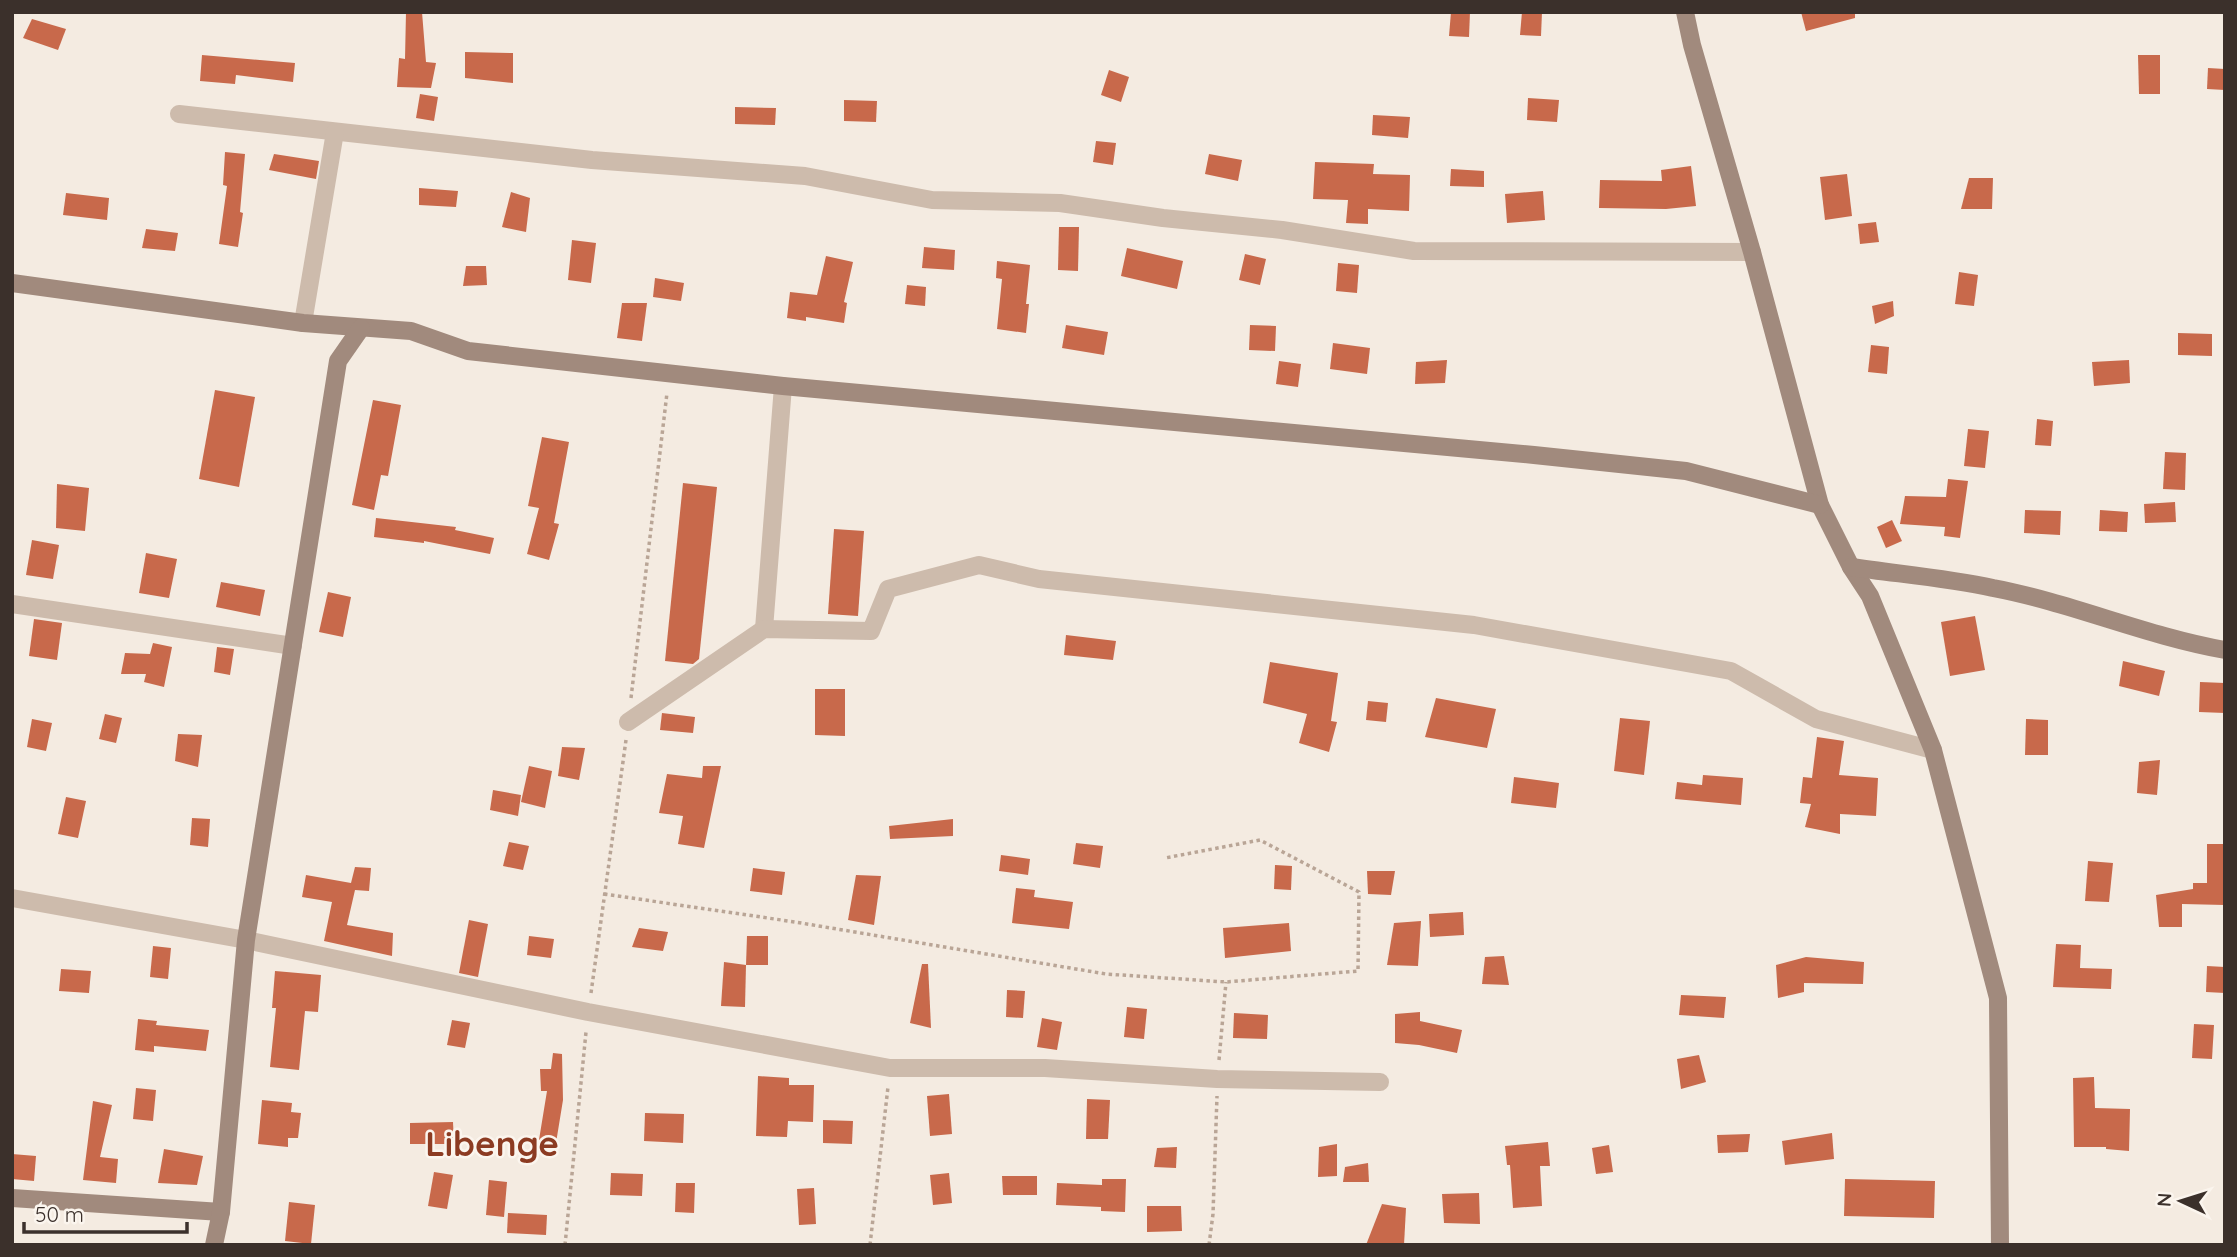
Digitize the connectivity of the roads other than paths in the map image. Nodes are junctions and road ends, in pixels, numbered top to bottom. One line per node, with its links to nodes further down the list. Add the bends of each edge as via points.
1 (1685, 12): 4 (street)
2 (179, 114): 3 (street)
3 (335, 132): 4 (street, via 592,160 805,176 932,200 1060,203 1415,251); 6 (street)
4 (1752, 252): 9 (street)
5 (12, 283): 6 (street)
6 (303, 323): 7 (street)
7 (361, 328): 8 (street, via 411,331 468,351); 13 (street, via 338,360)
8 (783, 386): 9 (street, via 1686,471); 12 (street)
9 (1819, 505): 10 (street)
10 (1851, 567): 14 (street, via 1994,588); 16 (street, via 1870,596)
11 (12, 604): 13 (street)
12 (764, 629): 15 (street); 16 (street, via 871,631 888,589 979,565 1039,579 1474,625 1731,671 1816,719)
13 (293, 646): 18 (street)
14 (2225, 650)
15 (628, 722)
16 (1933, 750): 23 (street, via 1998,998)
17 (12, 898): 18 (street)
18 (246, 940): 19 (street, via 588,1012 890,1068 1045,1068 1217,1079); 21 (street)
19 (1380, 1082)
20 (12, 1198): 21 (street)
21 (221, 1212): 22 (street)
22 (214, 1245)
23 (2000, 1245)

